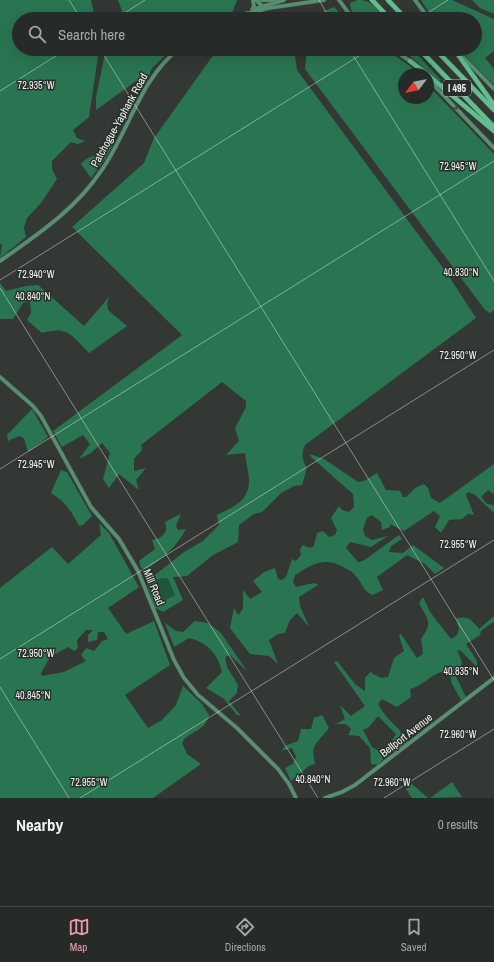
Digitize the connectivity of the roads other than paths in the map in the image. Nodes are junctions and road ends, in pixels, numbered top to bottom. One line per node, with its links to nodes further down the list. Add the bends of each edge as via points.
1 (255, 0): 10 (main road); 11 (main road)
2 (261, 0): 3 (main road)
3 (276, 0)
4 (284, 0): 10 (main road)
5 (324, 0): 10 (main road)
6 (339, 0): 13 (main road)
7 (372, 0): 14 (highway)
8 (388, 0): 15 (highway)
9 (415, 0): 16 (main road)
10 (264, 7): 11 (main road); 12 (main road)
11 (251, 11)
12 (251, 12)
13 (348, 12)
14 (384, 12)
15 (400, 12)
16 (424, 12)
17 (171, 56): 34 (main road, Patchogue-Yaphank Road, via 157,69 114,151 91,184 66,212)
18 (403, 56): 23 (main road)
19 (426, 56): 31 (highway, I 495)
20 (442, 56): 30 (highway, I 495)
21 (459, 56): 29 (highway)
22 (461, 56): 28 (main road)
23 (410, 61): 24 (main road); 25 (highway)
24 (417, 68)
25 (418, 68)
26 (434, 81): 32 (highway)
27 (434, 85): 33 (main road, one-way to 33)
28 (494, 89)
29 (494, 105)
30 (494, 110)
31 (494, 126)
32 (494, 131)
33 (494, 148)
34 (0, 262)
35 (0, 378): 37 (main road, Mill Road, via 41,416 91,507 128,554 141,576 174,660 184,678 198,695 278,768)
36 (494, 678): 38 (main road, Bellport Avenue, via 352,788)
37 (296, 798)
38 (325, 798)

